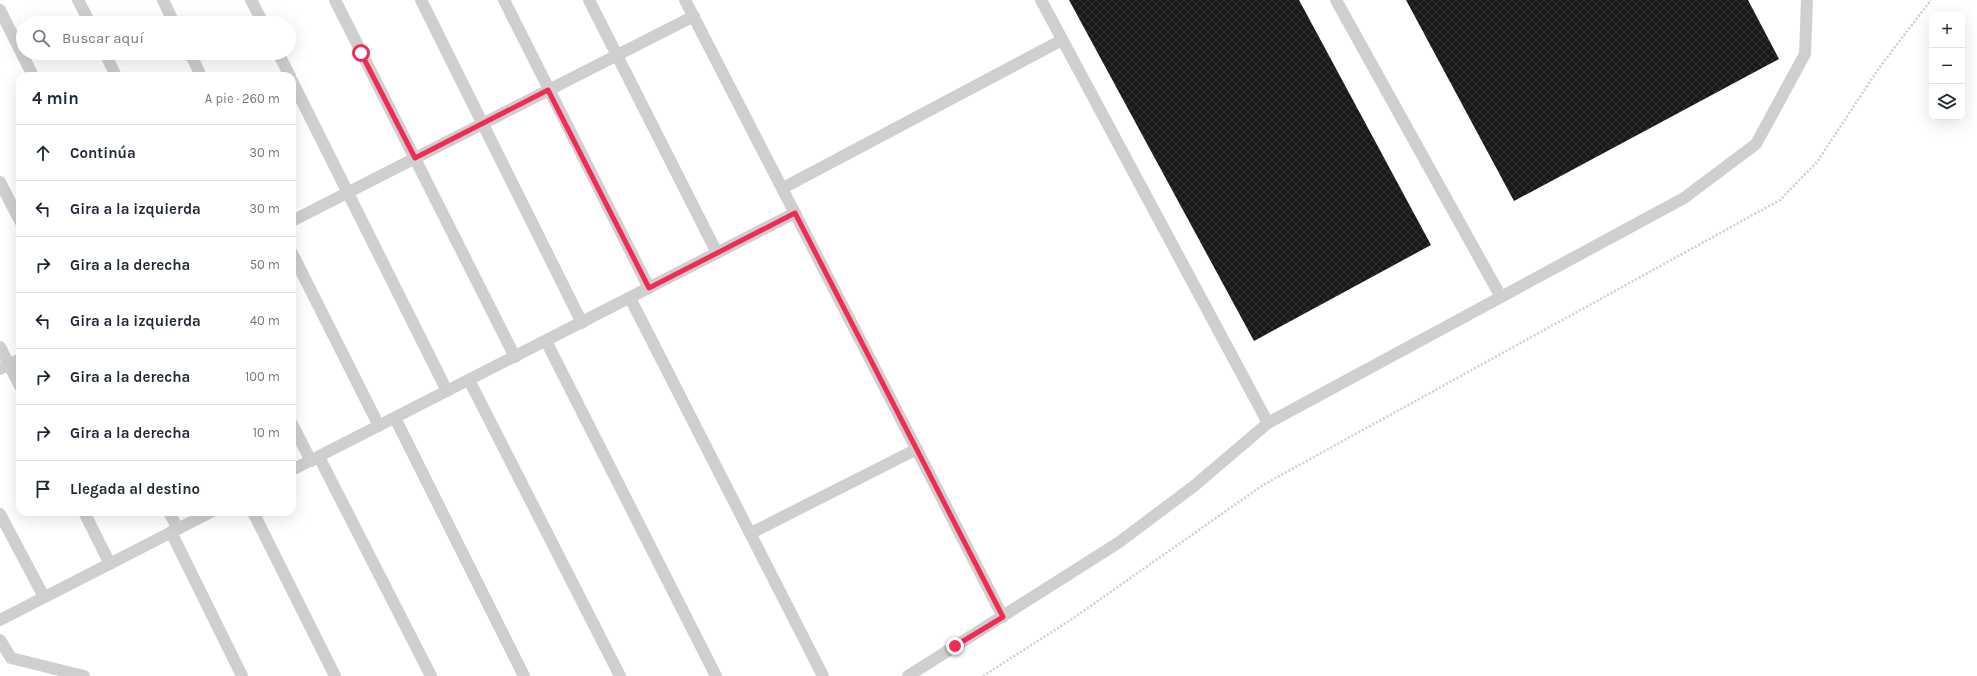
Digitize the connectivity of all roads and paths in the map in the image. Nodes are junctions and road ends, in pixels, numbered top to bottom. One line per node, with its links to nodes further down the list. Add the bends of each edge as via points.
1 (78, 0): 14 (lane)
2 (162, 0): 15 (lane)
3 (251, 0): 16 (lane)
4 (334, 0): 32 (lane)
5 (421, 0): 31 (lane)
6 (504, 0): 30 (lane)
7 (589, 0): 20 (lane)
8 (685, 0): 17 (lane)
9 (1041, 0): 18 (lane)
10 (1336, 0): 42 (lane)
11 (1807, 0): 42 (lane, via 1805,54 1756,144 1684,198)
12 (1931, 0): 80 (path, via 1879,68 1817,162 1780,200 1263,485 1072,619)
13 (0, 10): 19 (lane)
14 (86, 16)
15 (170, 16)
16 (259, 16)
17 (694, 16): 20 (lane); 34 (lane)
18 (1062, 40): 34 (lane); 53 (lane)
19 (16, 42)
20 (617, 55): 30 (lane); 39 (lane)
21 (25, 60): 25 (lane)
22 (108, 60): 26 (lane)
23 (193, 60): 27 (lane)
24 (282, 60): 28 (lane)
25 (31, 72)
26 (114, 72)
27 (199, 72)
28 (288, 72)
29 (296, 88): 35 (lane)
30 (548, 90): 31 (lane); 41 (lane)
31 (482, 124): 32 (lane); 44 (lane)
32 (415, 158): 35 (lane); 47 (lane)
33 (0, 182): 36 (lane)
34 (782, 188): 37 (lane)
35 (348, 192): 38 (lane); 51 (lane)
36 (16, 213)
37 (795, 213): 39 (lane); 56 (lane)
38 (296, 219)
39 (717, 253): 41 (lane)
40 (296, 262): 54 (lane)
41 (649, 288): 43 (lane)
42 (1501, 297): 53 (lane)
43 (630, 298): 44 (lane); 65 (lane)
44 (582, 323): 45 (lane)
45 (546, 341): 47 (lane); 77 (lane)
46 (0, 347): 48 (lane)
47 (515, 357): 50 (lane)
48 (10, 364): 49 (lane)
49 (16, 377)
50 (469, 380): 51 (lane); 76 (lane)
51 (447, 391): 52 (lane)
52 (395, 418): 54 (lane); 75 (lane)
53 (1268, 423): 68 (lane, via 1194,486 1118,543)
54 (379, 426): 57 (lane)
55 (296, 430): 57 (lane)
56 (917, 449): 65 (lane); 68 (lane)
57 (315, 459): 58 (lane); 74 (lane)
58 (296, 468)
59 (0, 514): 67 (lane)
60 (86, 516): 66 (lane)
61 (170, 516): 64 (lane)
62 (203, 516): 64 (lane)
63 (255, 516): 73 (lane)
64 (175, 531): 66 (lane); 72 (lane)
65 (751, 533): 78 (lane)
66 (110, 564): 67 (lane)
67 (44, 597): 69 (lane)
68 (1003, 617): 79 (lane)
69 (0, 620)
70 (0, 640): 71 (lane, via 11,658)
71 (84, 676)
72 (242, 676)
73 (335, 676)
74 (431, 676)
75 (524, 676)
76 (620, 676)
77 (716, 676)
78 (823, 676)
79 (908, 676)
80 (983, 676)

